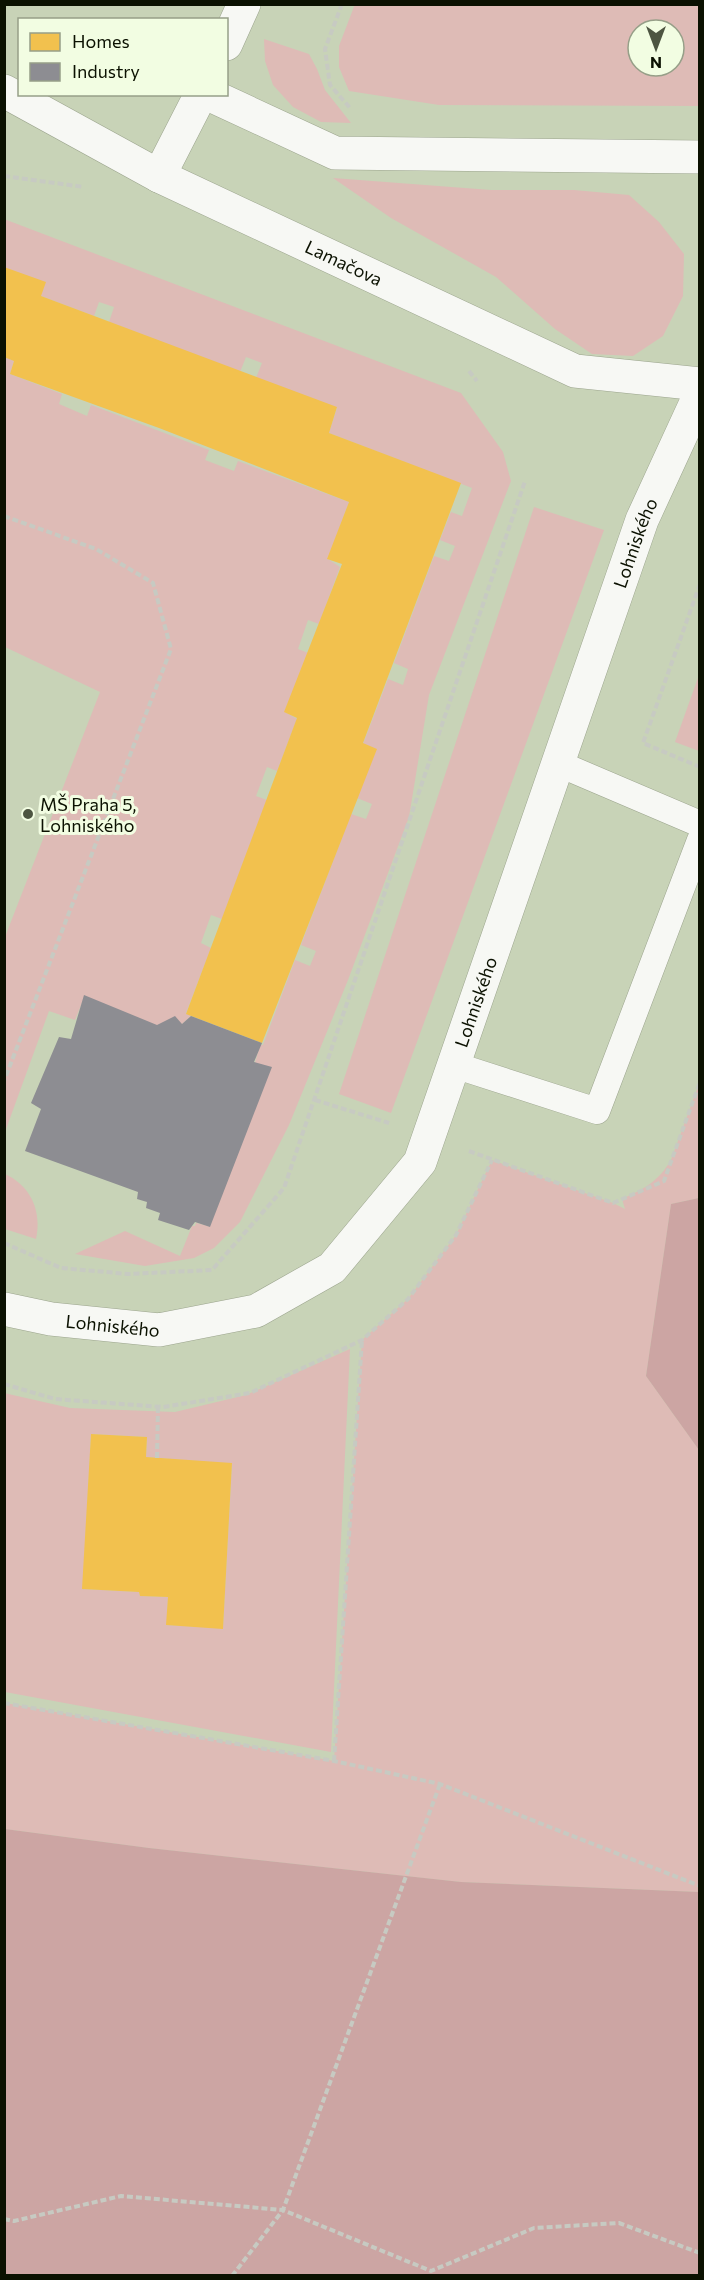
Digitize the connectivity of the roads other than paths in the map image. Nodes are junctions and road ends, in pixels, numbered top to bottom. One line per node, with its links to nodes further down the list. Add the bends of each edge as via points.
1 (244, 4): 2 (street)
2 (228, 40)
3 (4, 91): 7 (street, Lamačova)
4 (200, 96): 7 (street)
5 (212, 96): 6 (street, via 335,153)
6 (699, 157)
7 (159, 176): 8 (street, Lamačova, via 575,371)
8 (699, 384)
9 (699, 394): 10 (street, Lohniského, via 642,520)
10 (557, 763): 11 (lane); 13 (street, Lohniského)
11 (699, 824)
12 (699, 840): 13 (lane, via 597,1111)
13 (454, 1065): 14 (street, Lohniského, via 420,1161 332,1268 256,1311 159,1330 51,1319)
14 (4, 1309)

